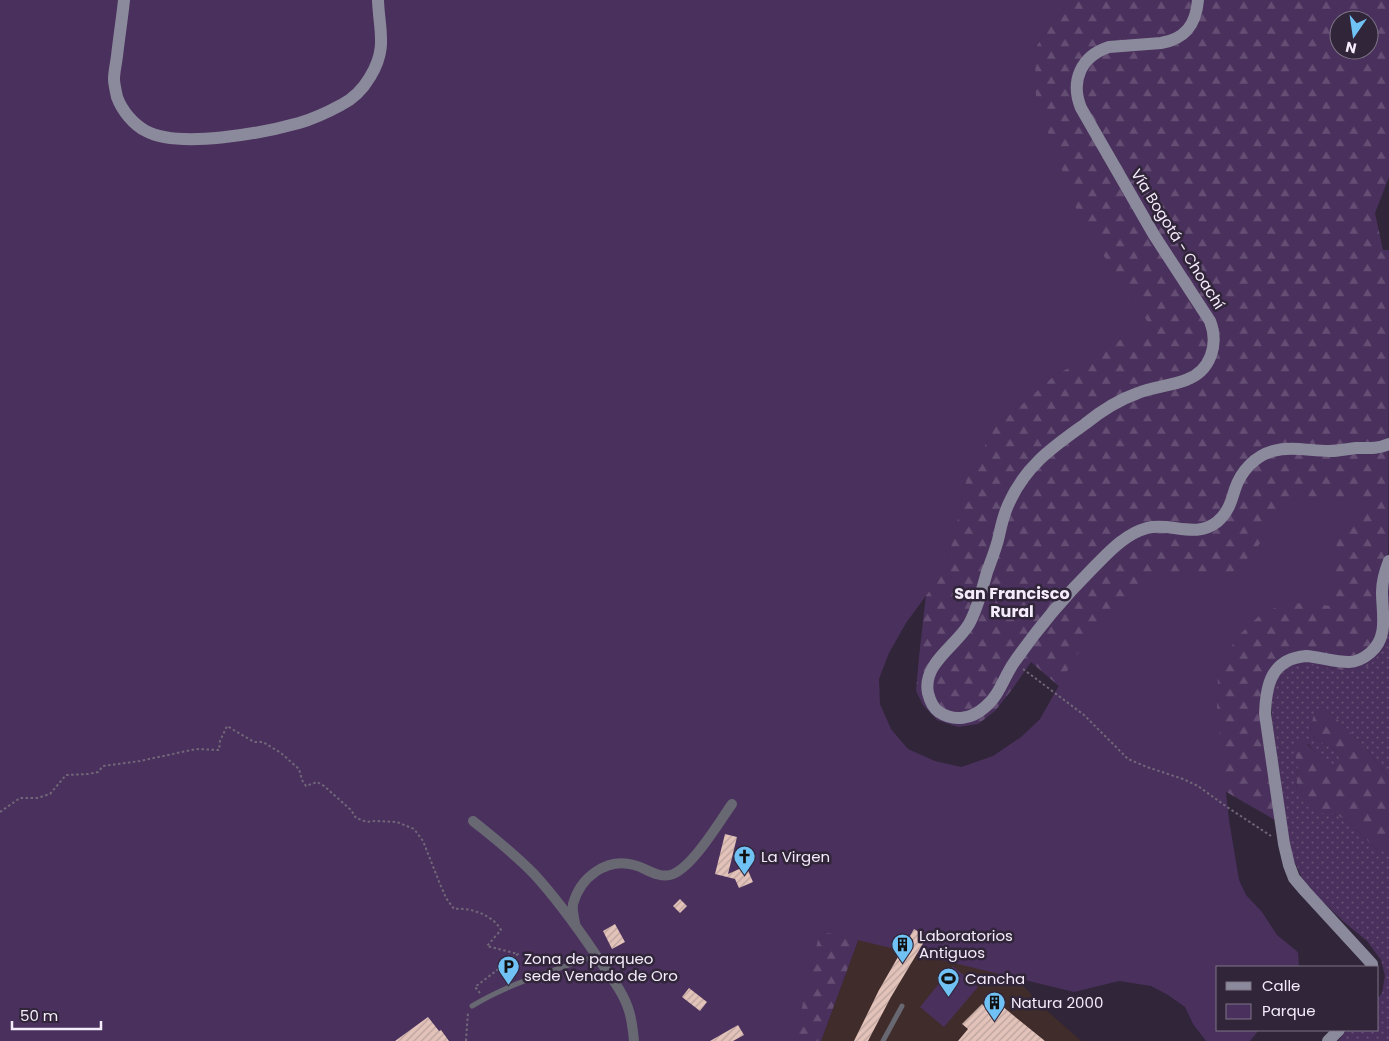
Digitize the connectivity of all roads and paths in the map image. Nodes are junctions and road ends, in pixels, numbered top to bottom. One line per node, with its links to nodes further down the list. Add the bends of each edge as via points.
1 (124, 0): 2 (main road, via 114,79 124,111 146,132 188,140 274,129 342,105 364,87 377,64 382,34)
2 (378, 0)
3 (1198, 0): 6 (main road, Vía Bogotá - Choachí, via 1190,28 1180,36 1169,42 1103,49 1086,62 1076,88 1081,108 1154,235 1210,321 1214,335 1213,350 1208,363 1192,378 1135,394 1109,407 1037,461 1008,503 969,623 930,672 927,686 930,701 936,710 955,719 975,714 994,698)
4 (1389, 444): 6 (main road, Vía Bogotá - Choachí, via 1329,451 1282,450 1259,458 1241,475 1228,510 1214,524 1196,530 1154,527 1123,540 1070,592)
5 (1389, 561): 10 (main road, via 1382,592 1384,633 1374,650 1350,662 1299,656 1280,665 1269,682 1264,714)
6 (1014, 663): 10 (path, via 1084,715 1128,759 1198,786)
7 (732, 804): 11 (street, via 691,862 681,870 670,875 656,874 622,863 601,868 589,876 580,887 573,906)
8 (0, 812): 14 (path, via 20,798 50,794 66,774 88,774 98,772 103,766 196,749 219,750 227,726 281,753 299,769 306,786 317,782 324,786 356,818 367,822 397,822 414,829 454,909 475,911 498,924 501,930 486,946 518,954 475,986)
9 (473, 821): 11 (street, via 532,872)
10 (1284, 844): 13 (main road, via 1294,878)
11 (575, 924): 12 (street)
12 (596, 956): 14 (lane); 19 (street, via 626,1003)
13 (1372, 966)
14 (484, 999): 15 (lane)
15 (472, 1006): 18 (path, via 468,1012)
16 (902, 1006): 20 (lane)
17 (1339, 1031): 21 (main road)
18 (466, 1041)
19 (634, 1041)
20 (883, 1041)
21 (1328, 1041)

